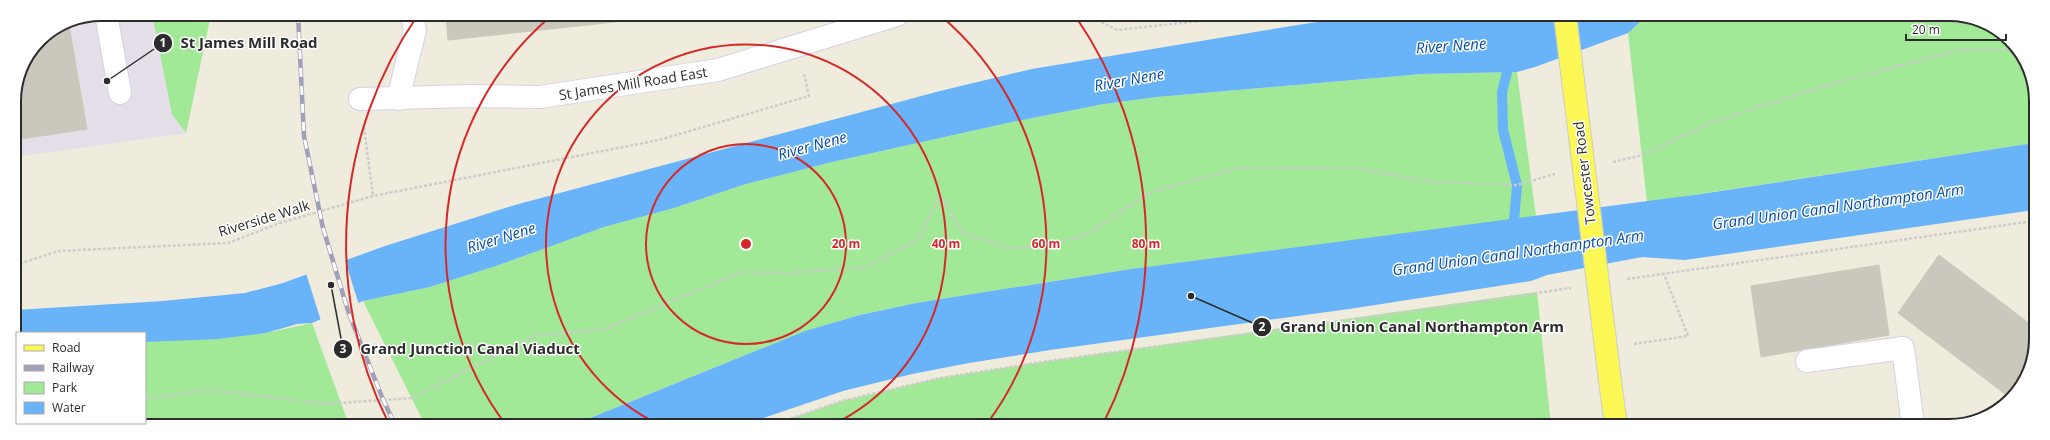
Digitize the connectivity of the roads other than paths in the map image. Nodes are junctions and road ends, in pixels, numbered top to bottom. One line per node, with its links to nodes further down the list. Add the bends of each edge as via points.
1 (107, 21): 5 (street)
2 (413, 21): 7 (street, via 415,30)
3 (877, 21): 7 (street, St James Mill Road East, via 718,70 540,97)
4 (1566, 21): 9 (main road, Towcester Road, bridge)
5 (120, 93)
6 (360, 99): 7 (street, St James Mill Road East)
7 (398, 99)
8 (1807, 361): 10 (street, via 1904,348)
9 (1615, 419)
10 (1912, 419)

